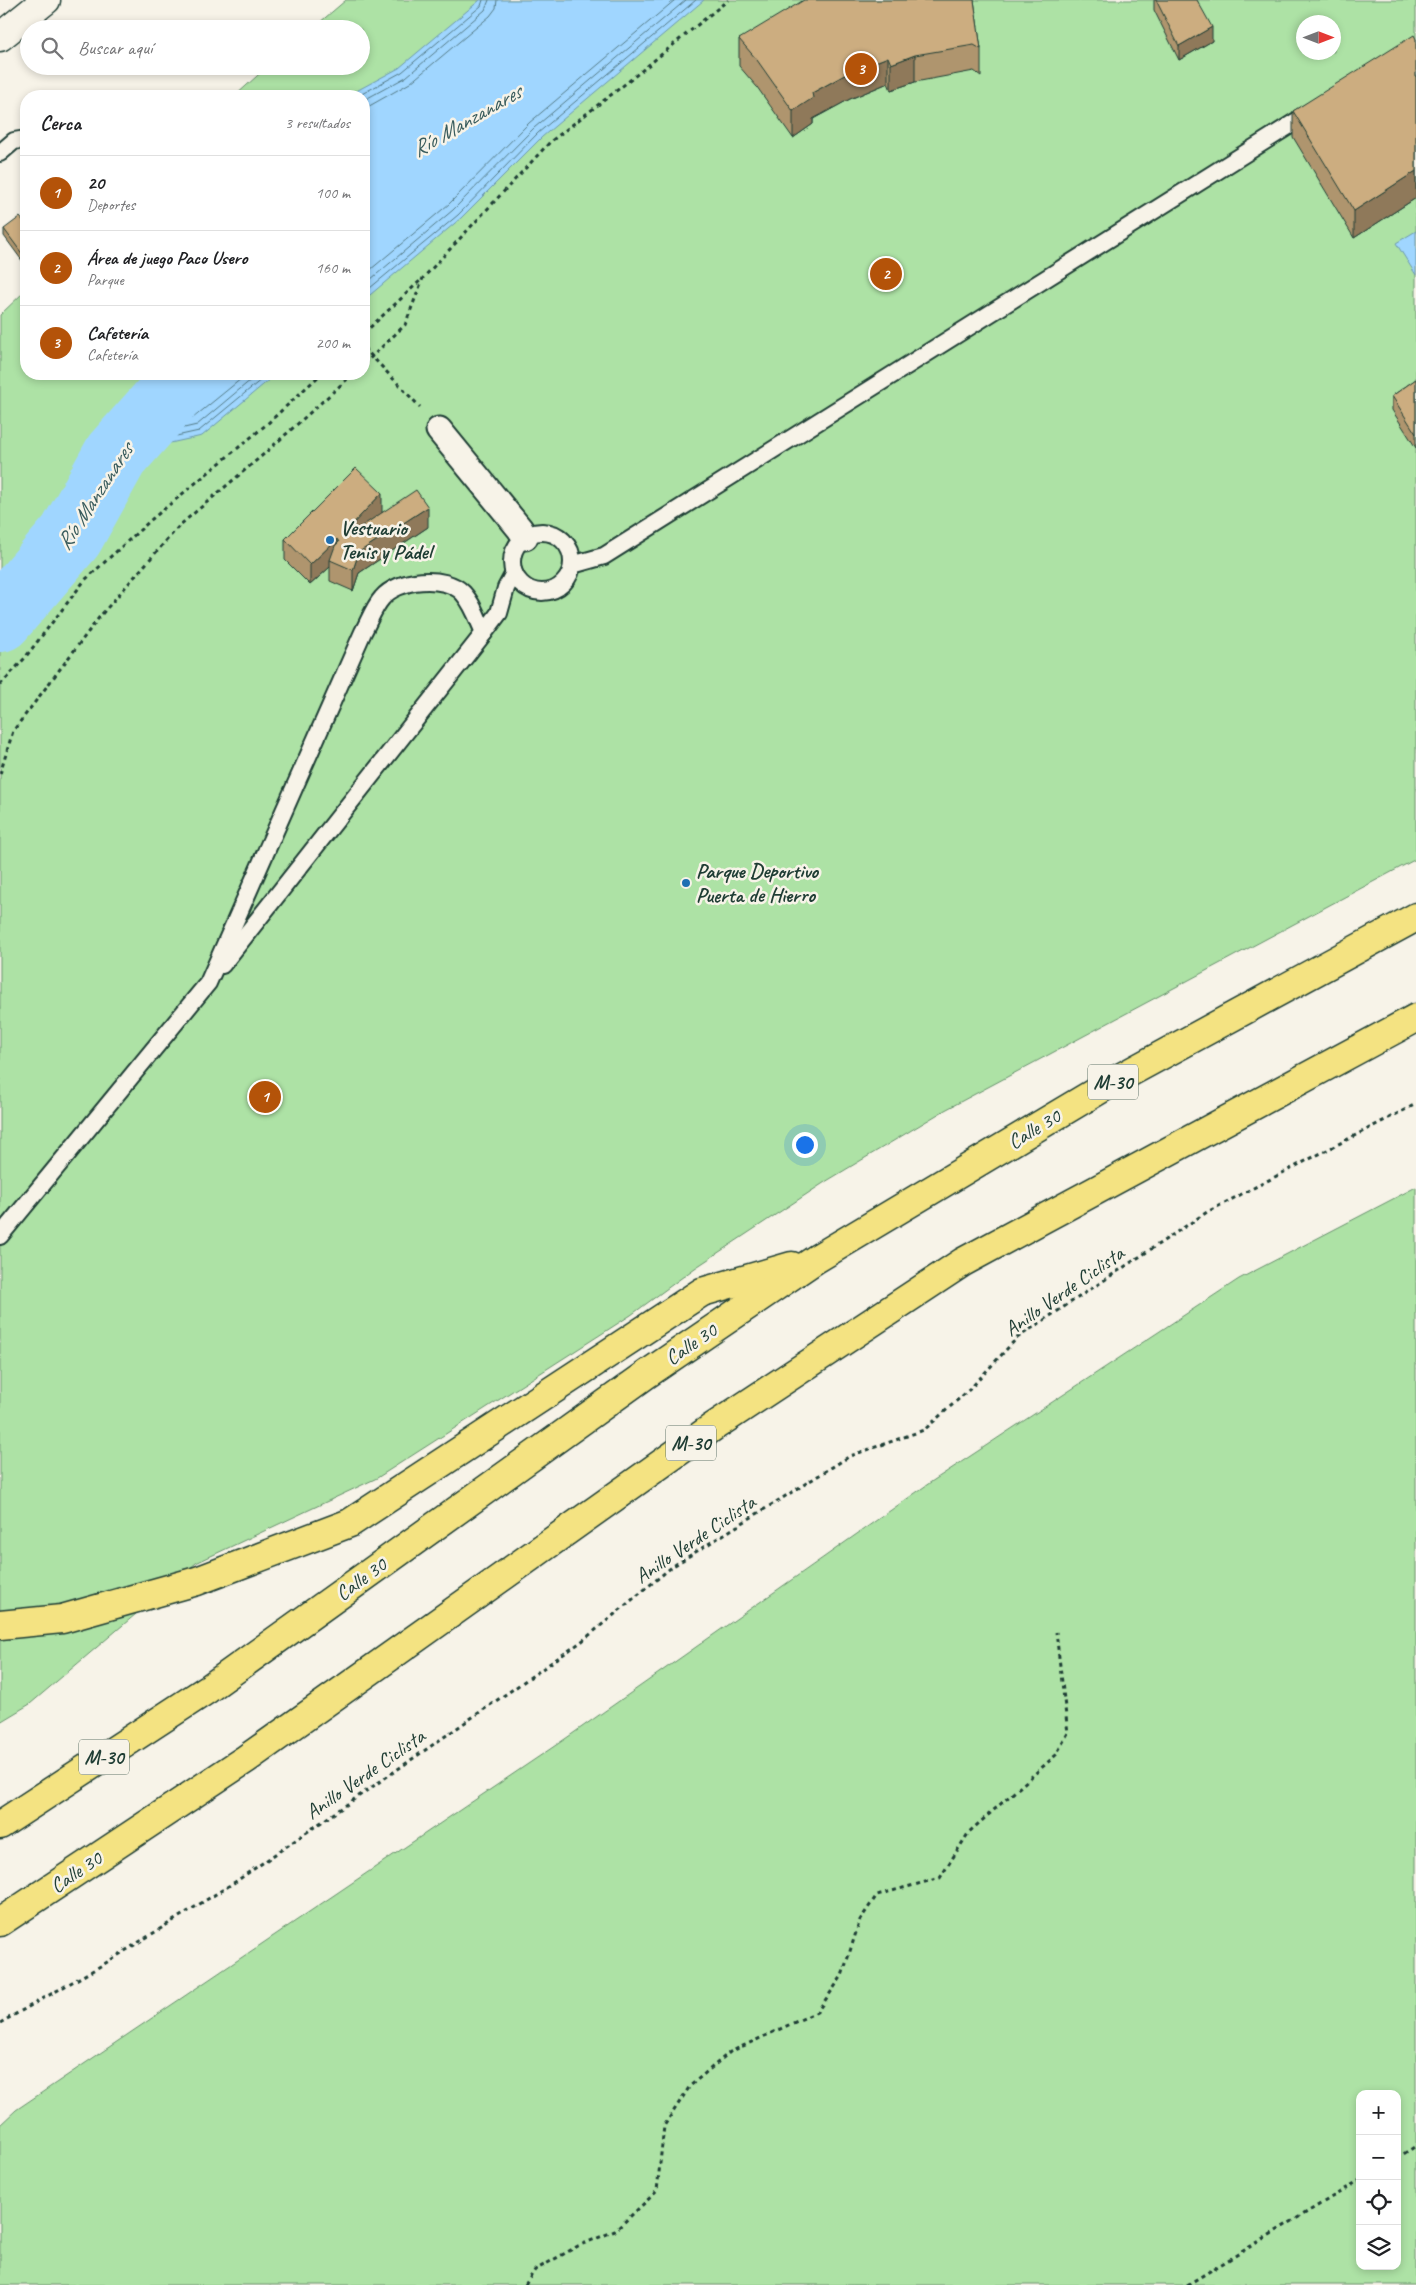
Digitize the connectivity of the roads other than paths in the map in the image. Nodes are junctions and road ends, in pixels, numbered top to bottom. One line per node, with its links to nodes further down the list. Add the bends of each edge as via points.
1 (46, 0): 2 (street)
2 (21, 20)
3 (20, 21): 4 (street)
4 (0, 37)
5 (1323, 104): 10 (lane, via 604,556)
6 (20, 140): 7 (lane)
7 (0, 153)
8 (439, 430): 9 (street)
9 (525, 537): 10 (lane, via 544,532 553,534 568,546); 11 (lane, via 513,553)
10 (572, 565): 11 (lane, via 564,583 546,592 526,588)
11 (514, 573): 12 (lane, via 499,613)
12 (484, 633): 14 (lane); 14 (lane, via 462,591 451,585 438,581 407,583 382,597 363,632)
13 (1416, 917): 17 (highway, Calle 30 / M-30, via 1114,1081)
14 (208, 983): 16 (lane)
15 (1416, 1018): 20 (highway, Calle 30 / M-30, via 963,1262 713,1427 246,1759)
16 (0, 1236)
17 (816, 1259): 18 (highway, via 702,1292 350,1523 197,1582 62,1619); 19 (highway, Calle 30 / M-30, via 647,1374 208,1689)
18 (0, 1626)
19 (0, 1825)
20 (0, 1922)

